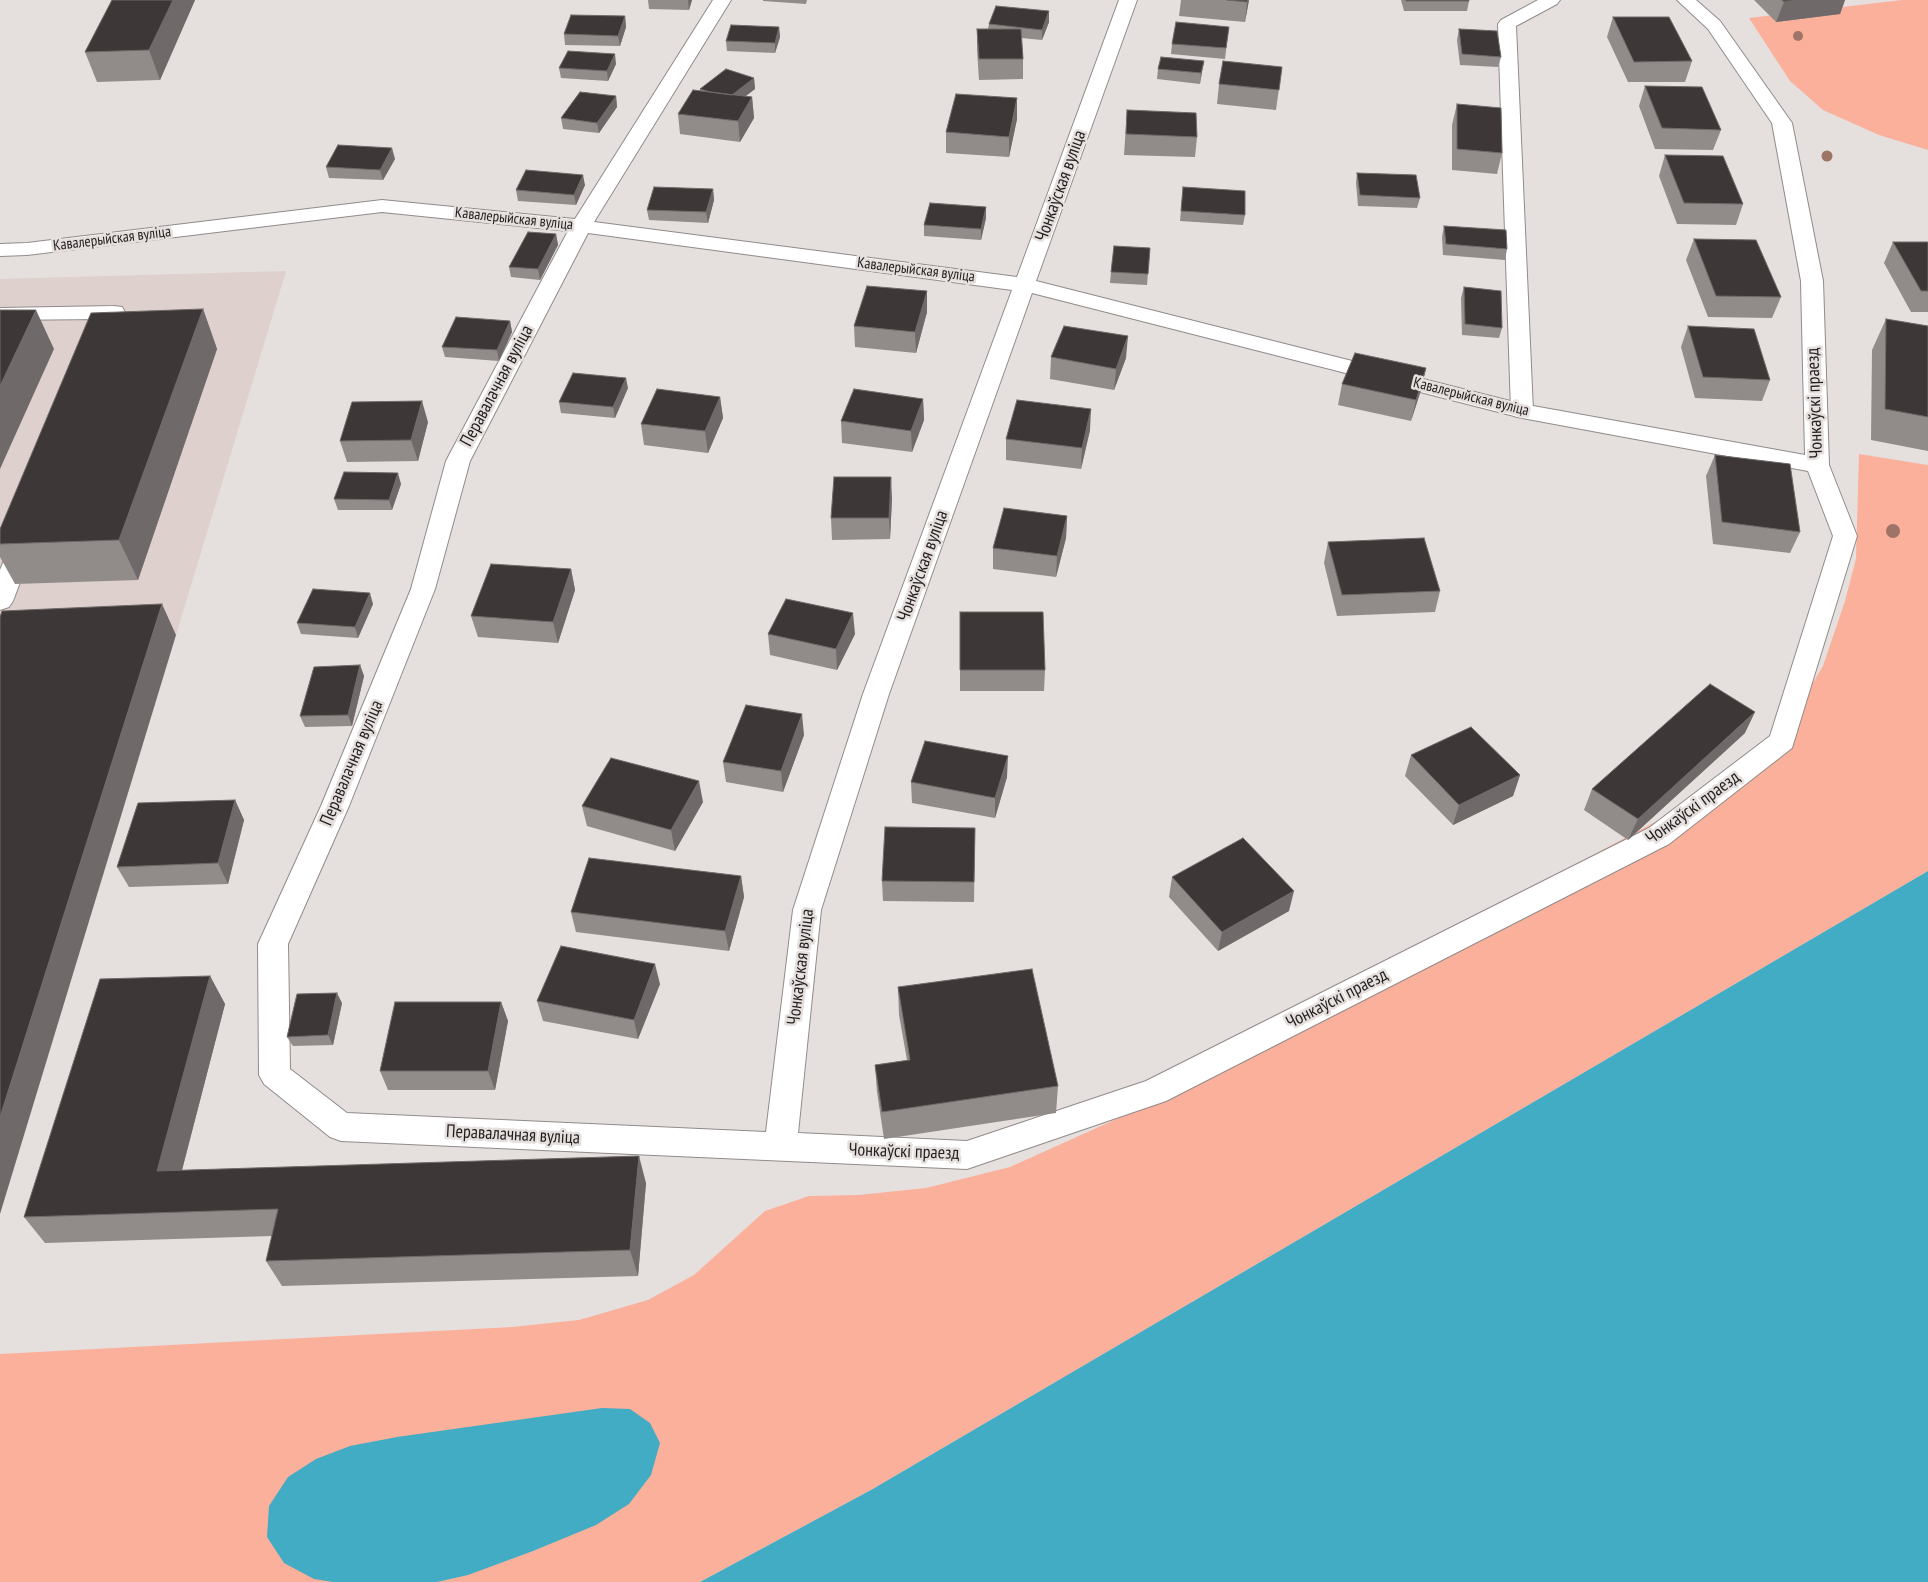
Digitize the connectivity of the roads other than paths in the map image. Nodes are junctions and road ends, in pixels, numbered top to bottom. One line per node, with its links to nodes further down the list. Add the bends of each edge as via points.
1 (722, 0): 5 (street, Перавалачная вуліца)
2 (1128, 0): 7 (street, Чонкаўская вуліца)
3 (1551, 0): 10 (street, via 1507,24)
4 (1686, 0): 11 (street, Чонкаўскі праезд, via 1714,25 1782,123 1812,281)
5 (581, 226): 6 (street, Кавалерыйская вуліца, via 382,206); 7 (street, Кавалерыйская вуліца); 14 (street, Перавалачная вуліца, via 458,461 423,589 335,806 273,944 276,1075 341,1127)
6 (0, 250)
7 (1026, 285): 10 (street, Кавалерыйская вуліца); 14 (street, Чонкаўская вуліца, via 876,694 807,910)
8 (0, 314): 9 (street, via 114,312)
9 (100, 348)
10 (1522, 411): 11 (street, Кавалерыйская вуліца)
11 (1817, 465): 14 (street, Чонкаўскі праезд, via 1845,536 1782,741 1659,836 1155,1091 967,1155)
12 (32, 520): 13 (street)
13 (0, 601)
14 (780, 1148)

